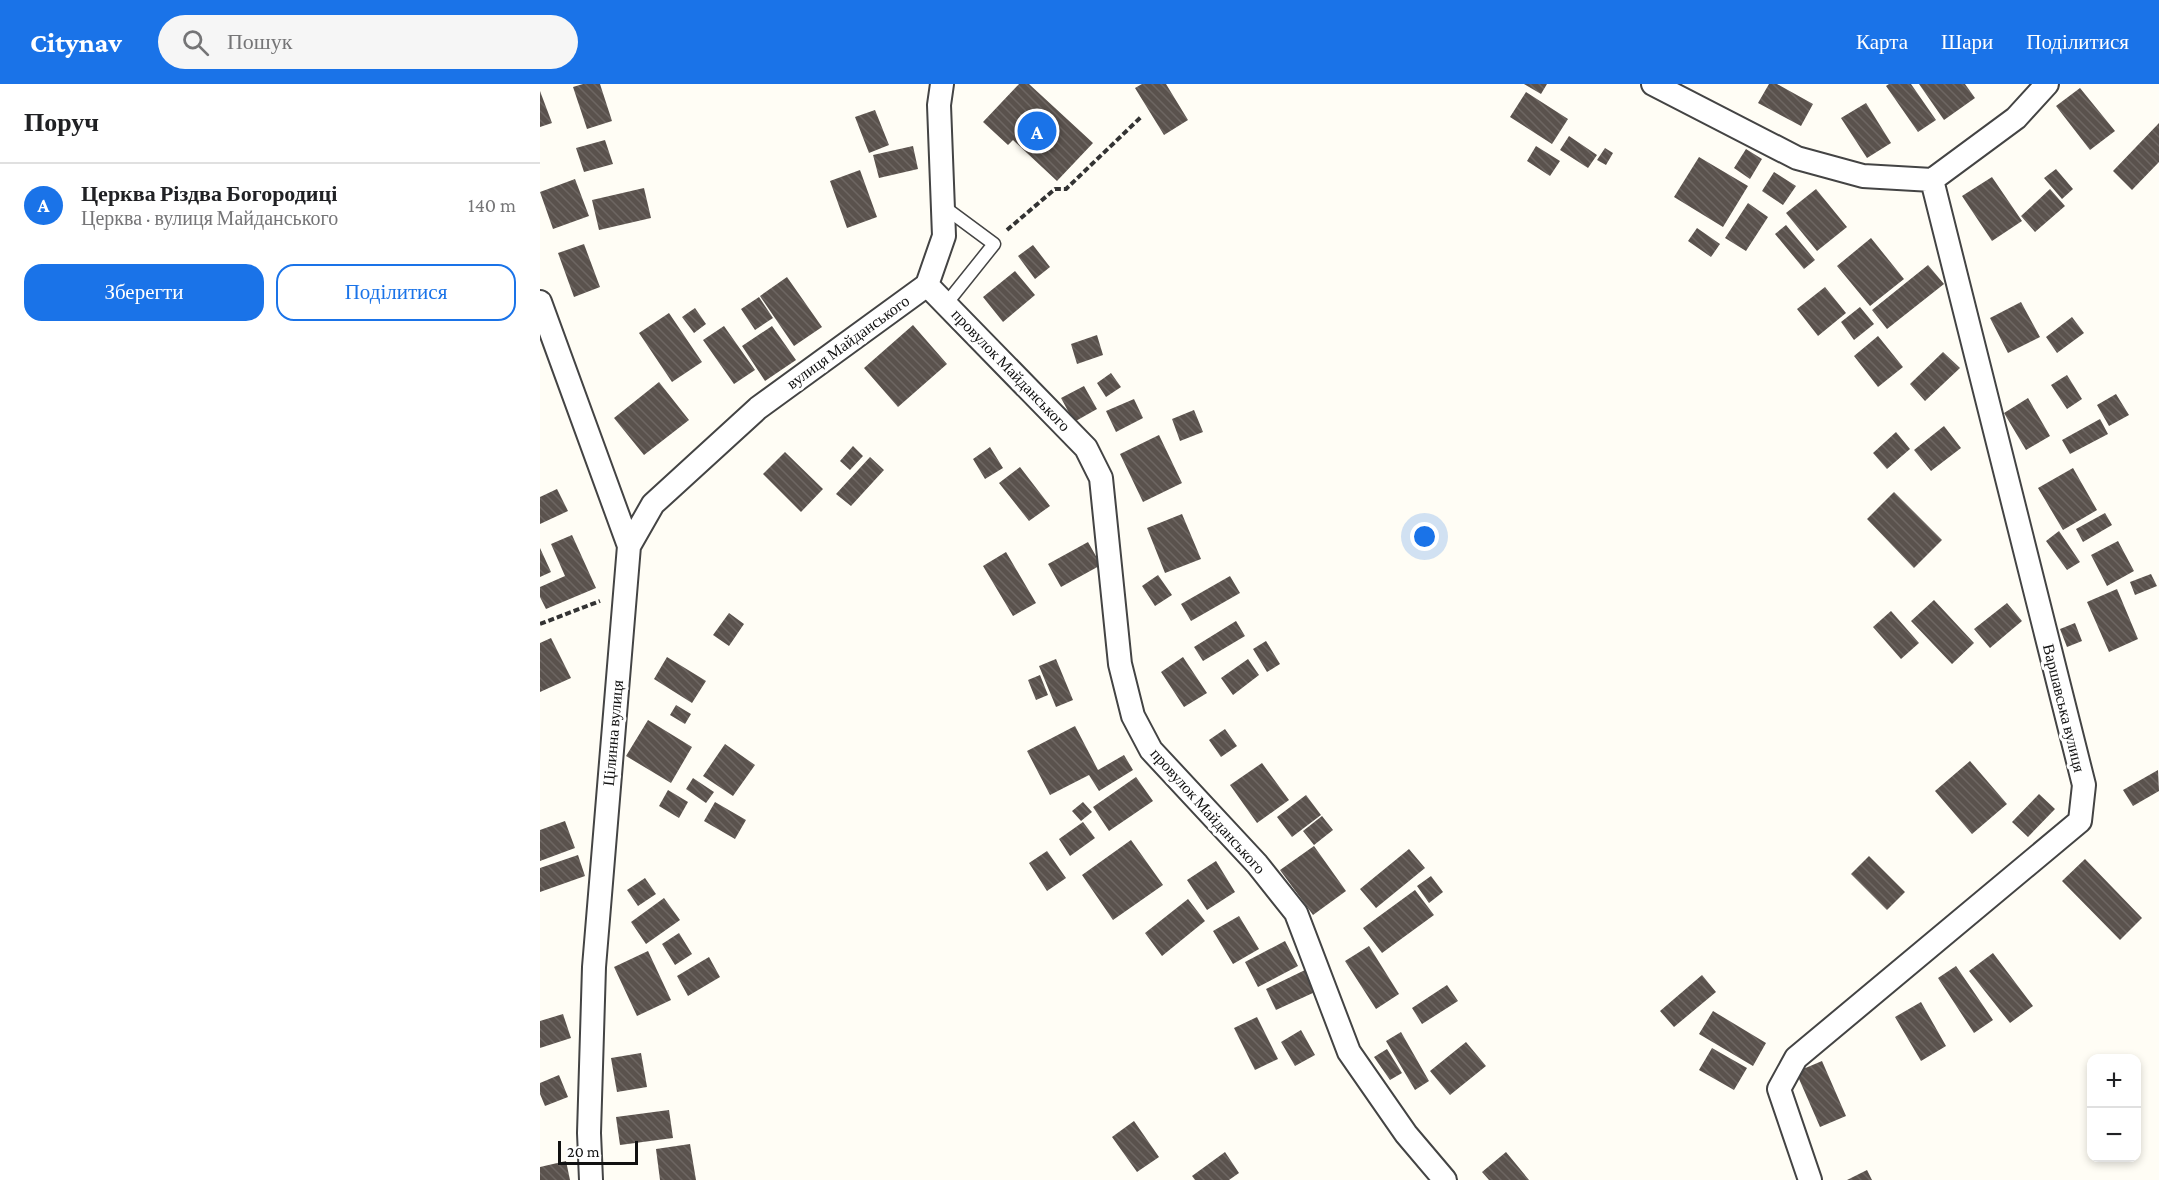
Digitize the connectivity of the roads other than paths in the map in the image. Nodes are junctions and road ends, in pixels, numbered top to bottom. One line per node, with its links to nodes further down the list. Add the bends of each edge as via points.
1 (942, 84): 5 (street, вулиця Майданського, via 939,105)
2 (1653, 84): 4 (street, via 1797,158 1863,177)
3 (2047, 84): 4 (street, via 2016,118)
4 (1932, 180): 12 (street, Варшавська вулиця, via 2084,785 2080,821 1796,1058 1779,1089)
5 (944, 207): 6 (street, вулиця Майданського, via 944,236); 8 (lane, via 994,244)
6 (927, 285): 8 (street, провулок Майданського); 9 (street, вулиця Майданського, via 758,408 653,504)
7 (540, 302): 9 (street, Цілинна вулиця)
8 (946, 304): 11 (street, провулок Майданського, via 1086,448 1101,478 1120,664 1133,716 1151,750 1257,864 1296,914 1349,1052 1406,1134)
9 (629, 546): 10 (street, Цілинна вулиця, via 594,967)
10 (591, 1180)
11 (1445, 1180)
12 (1810, 1180)

